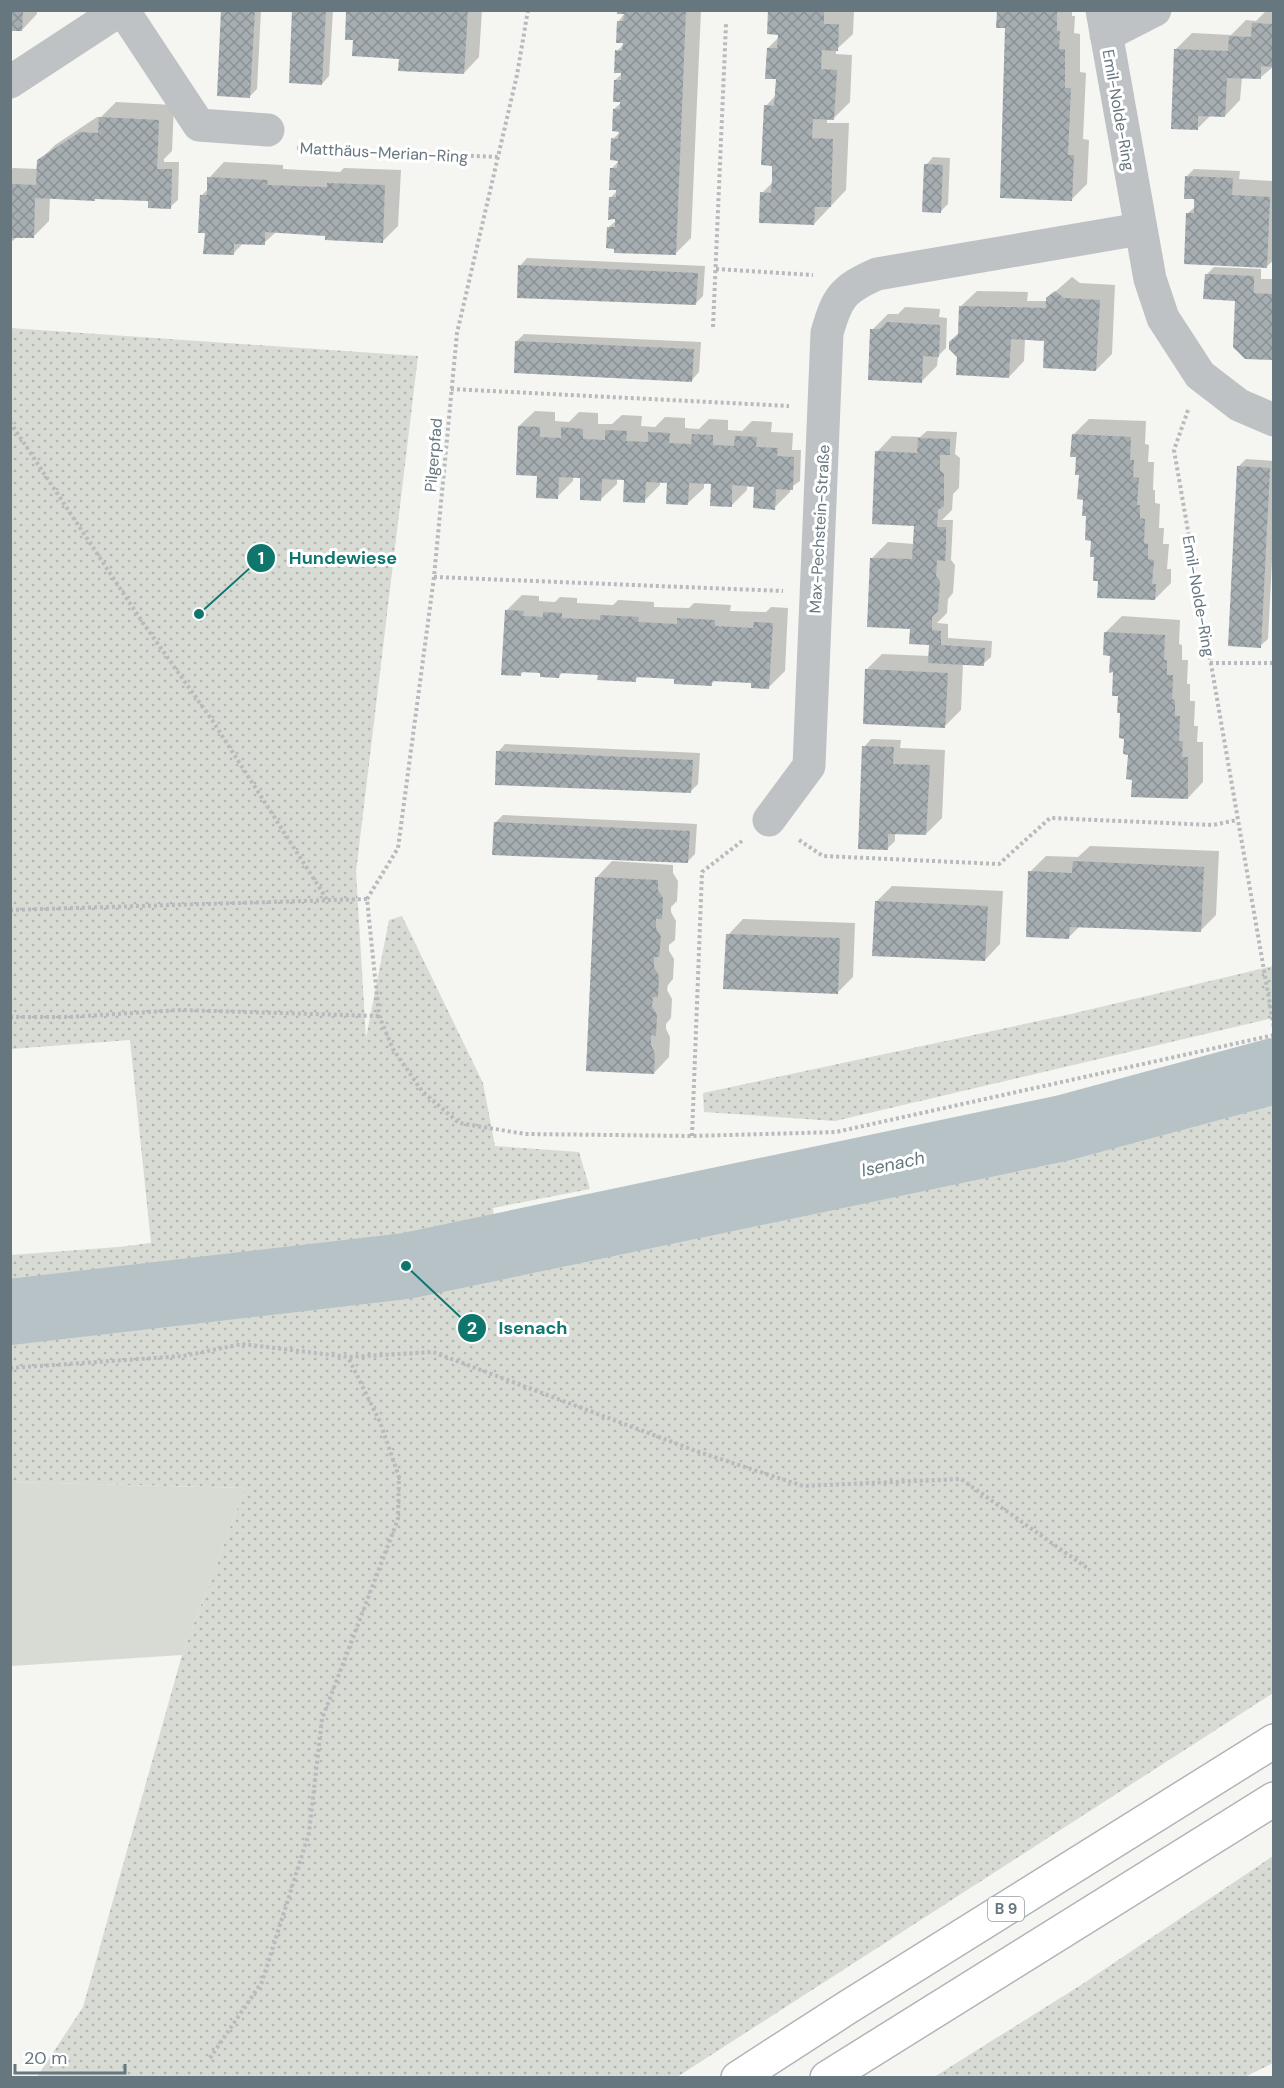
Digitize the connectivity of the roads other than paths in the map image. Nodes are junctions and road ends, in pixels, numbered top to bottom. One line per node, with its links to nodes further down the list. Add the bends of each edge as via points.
1 (122, 10): 4 (street); 5 (street, via 199,125)
2 (1155, 10): 3 (street)
3 (1104, 23): 6 (street, Emil-Nolde-Ring)
4 (10, 82)
5 (268, 129)
6 (1140, 229): 7 (street, Emil-Nolde-Ring, via 1163,318 1200,375 1239,405); 8 (street, Max-Pechstein-Straße, via 877,274 853,285 834,307 827,333 809,766)
7 (1274, 420)
8 (769, 820)
9 (1274, 1742): 11 (highway, B 9)
10 (1274, 1799): 12 (highway)
11 (738, 2078)
12 (827, 2078)

